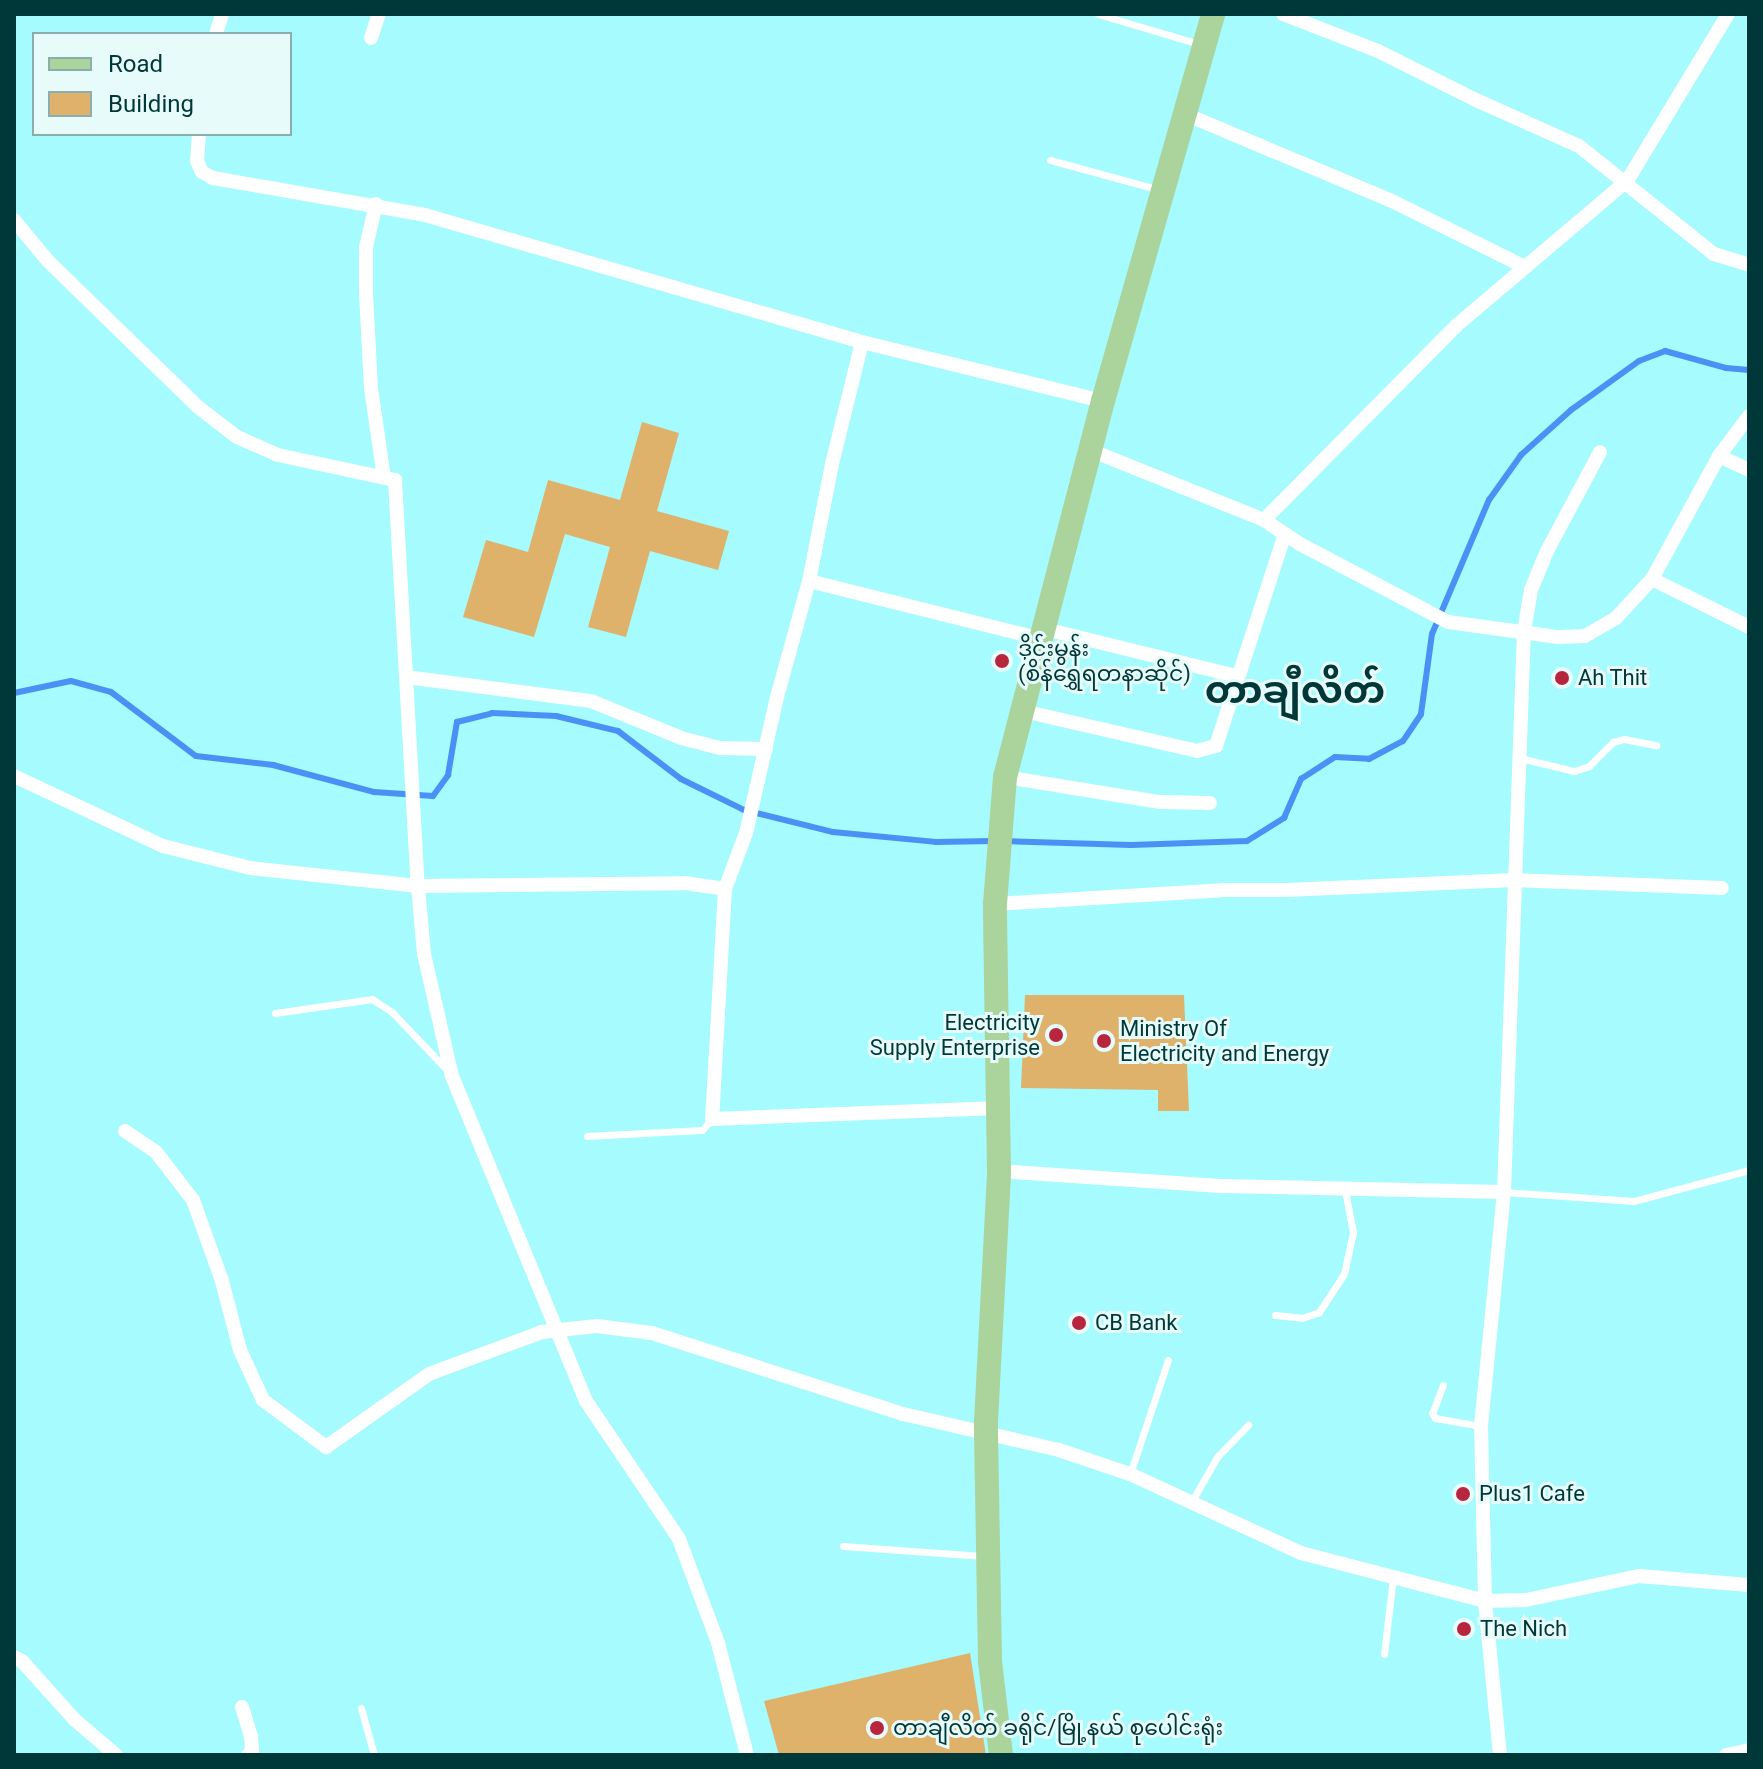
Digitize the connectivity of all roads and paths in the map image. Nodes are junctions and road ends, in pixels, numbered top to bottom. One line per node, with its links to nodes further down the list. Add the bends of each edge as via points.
1 (379, 14): 6 (street)
2 (1101, 14): 7 (lane)
3 (1213, 14): 7 (main road)
4 (1283, 14): 11 (street, via 1378,51 1579,146)
5 (1728, 14): 11 (street)
6 (371, 38)
7 (1205, 46): 8 (main road)
8 (1185, 114): 12 (main road); 16 (street, via 1390,200)
9 (199, 136): 13 (street, via 197,161 213,178)
10 (1050, 160): 12 (lane)
11 (1627, 181): 15 (street, via 1714,254); 16 (street)
12 (1163, 191): 18 (main road)
13 (376, 204): 17 (street); 24 (street, via 366,247 366,293 371,388)
14 (14, 220): 24 (street, via 48,261 198,407 237,437 278,455)
15 (1749, 265)
16 (1525, 267): 25 (street, via 1457,325)
17 (862, 342): 18 (street); 28 (street)
18 (1103, 401): 20 (main road)
19 (1749, 416): 22 (street)
20 (1090, 450): 25 (street); 31 (main road)
21 (1600, 452): 30 (street, via 1547,551 1531,590)
22 (1719, 456): 23 (street); 27 (street)
23 (1749, 470)
24 (384, 478): 33 (street, via 395,480)
25 (1264, 520): 26 (street)
26 (1285, 534): 30 (street, via 1448,622); 32 (street)
27 (1652, 579): 29 (street); 30 (street, via 1616,618 1585,636)
28 (809, 581): 31 (street); 36 (street)
29 (1749, 627)
30 (1524, 631): 37 (street)
31 (1043, 634): 32 (street); 34 (main road)
32 (1237, 676): 34 (street, via 1216,746 1197,751)
33 (406, 677): 36 (street, via 591,701 681,738 720,748); 42 (street)
34 (1023, 711): 39 (main road)
35 (1656, 745): 37 (lane, via 1613,742 1589,766 1574,771)
36 (766, 749): 44 (street, via 746,833)
37 (1519, 757): 41 (street)
38 (14, 776): 42 (street, via 163,846 250,868)
39 (1005, 777): 40 (street, via 1160,802); 45 (main road)
40 (1210, 803)
41 (1514, 880): 43 (street); 45 (street); 55 (street)
42 (418, 886): 44 (street, via 685,883); 47 (street, via 424,954)
43 (1722, 888)
44 (725, 889): 49 (street)
45 (995, 904): 48 (main road)
46 (275, 1013): 47 (lane, via 372,999 392,1012)
47 (452, 1076): 57 (street)
48 (999, 1108): 49 (street); 53 (main road)
49 (712, 1119): 51 (lane, via 702,1130)
50 (125, 1131): 57 (street, via 156,1152 193,1200 240,1350 263,1400 326,1447 429,1374)
51 (587, 1136)
52 (1749, 1170): 55 (lane, via 1634,1201)
53 (999, 1171): 54 (street); 62 (main road)
54 (1345, 1191): 55 (street); 56 (lane, via 1353,1232 1344,1274 1319,1312 1302,1318)
55 (1504, 1192): 61 (street)
56 (1275, 1315)
57 (555, 1331): 62 (street, via 597,1326 652,1333); 78 (street, via 586,1401 679,1539 718,1643)
58 (1168, 1360): 63 (lane)
59 (1443, 1385): 61 (lane, via 1432,1413 1435,1418)
60 (1248, 1425): 64 (lane, via 1217,1457)
61 (1481, 1426): 69 (street)
62 (988, 1436): 63 (street, via 1059,1450); 66 (main road)
63 (1130, 1474): 64 (street)
64 (1191, 1503): 67 (street, via 1301,1553)
65 (843, 1546): 66 (lane)
66 (989, 1557): 79 (main road, via 990,1661)
67 (1393, 1577): 69 (street); 70 (lane)
68 (1749, 1585): 69 (street, via 1639,1576 1526,1600)
69 (1485, 1601): 80 (street)
70 (1384, 1654)
71 (14, 1657): 75 (street)
72 (242, 1707): 76 (street, via 251,1736)
73 (361, 1708): 77 (lane)
74 (1749, 1750): 81 (street)
75 (116, 1755)
76 (248, 1755)
77 (374, 1755)
78 (747, 1755)
79 (1001, 1755)
80 (1500, 1755)
81 (1726, 1755)

